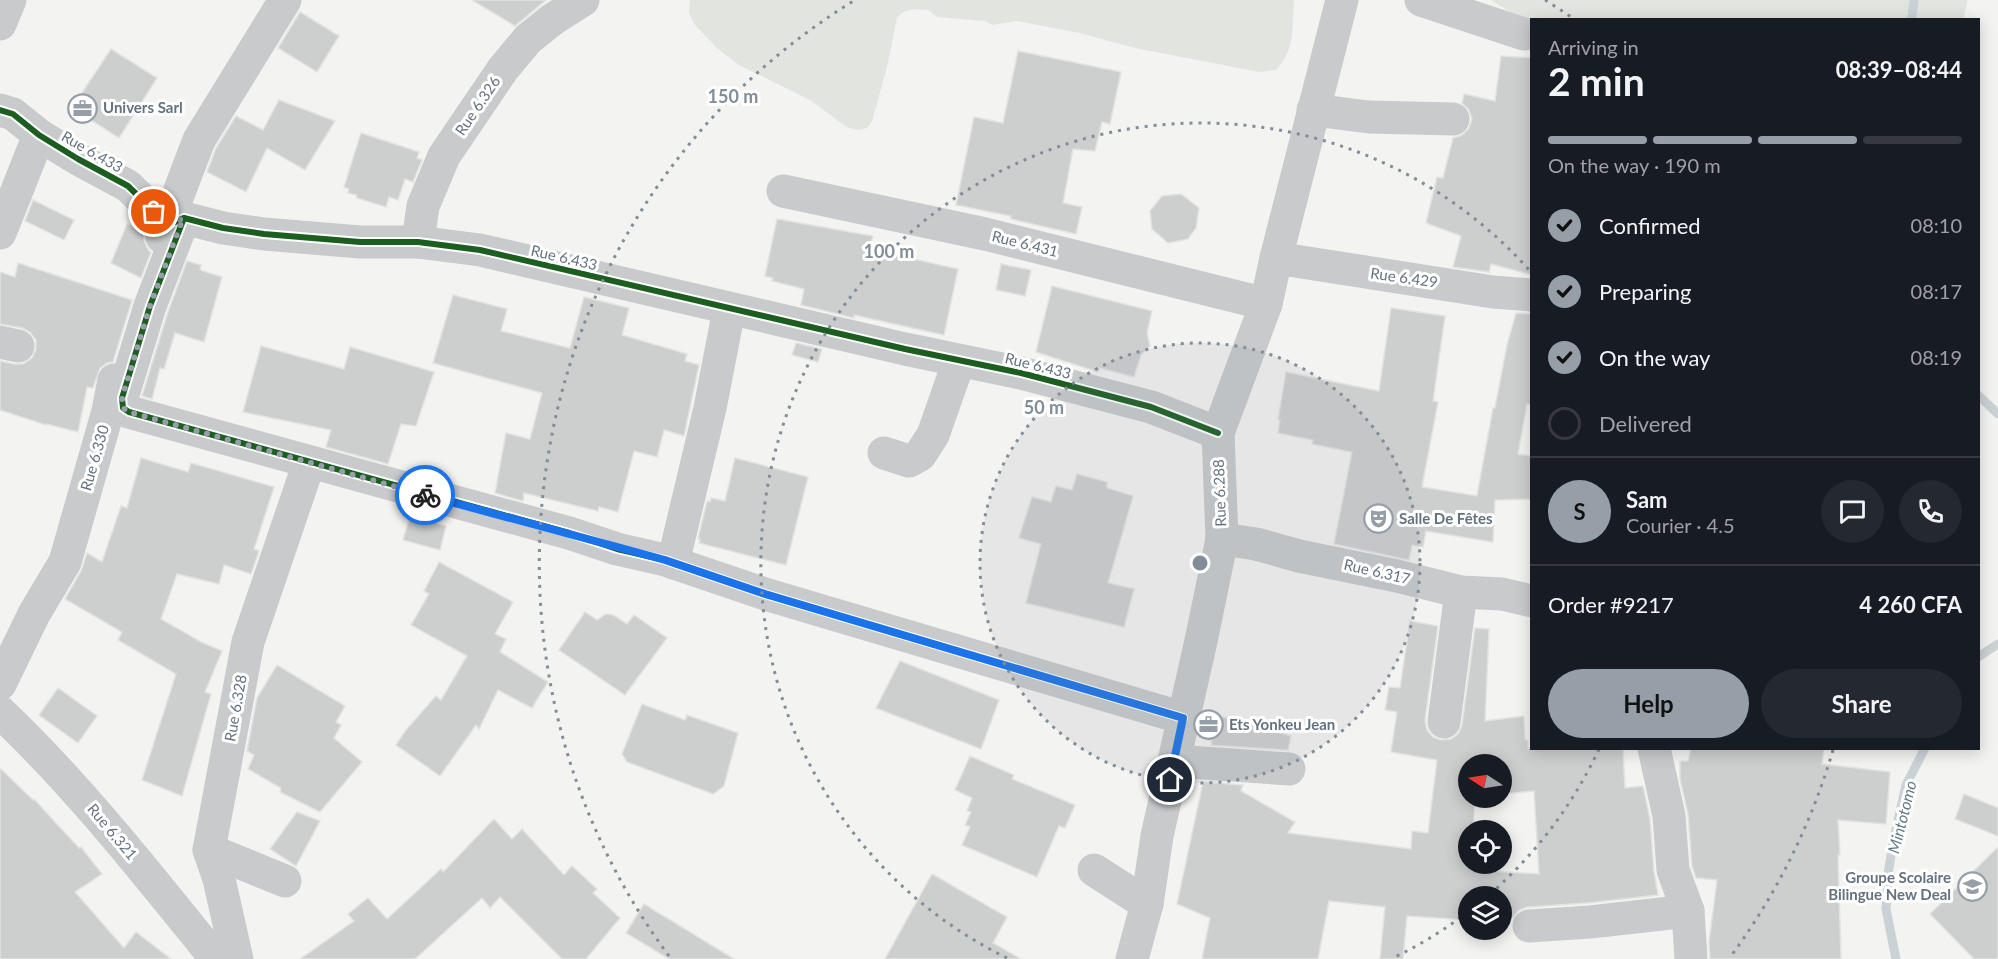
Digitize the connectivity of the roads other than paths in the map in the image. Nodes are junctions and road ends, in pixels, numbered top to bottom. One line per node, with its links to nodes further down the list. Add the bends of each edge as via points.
1 (10, 0): 6 (street)
2 (285, 0): 13 (street, Rue 6.330, via 199,140)
3 (583, 0): 15 (street, Rue 6.326, via 528,39 503,69 444,156 423,206)
4 (1341, 0): 9 (street, Rue 6.288)
5 (1421, 0): 7 (street)
6 (0, 24)
7 (1524, 34)
8 (0, 110): 11 (street, Rue 6.433, via 13,114)
9 (1313, 110): 10 (street, via 1369,117); 16 (street, Rue 6.288)
10 (1454, 118)
11 (39, 135): 13 (street, Rue 6.433, via 128,186); 14 (street)
12 (783, 191): 18 (street, Rue 6.431, via 985,234)
13 (176, 222): 15 (street, Rue 6.433, via 360,242); 23 (street, via 122,398 123,408); 28 (street, Rue 6.330, via 135,297 108,411 65,562)
14 (0, 233)
15 (418, 242): 19 (street, Rue 6.433, via 480,250)
16 (1276, 258): 17 (street, Rue 6.429); 18 (street, Rue 6.288)
17 (1530, 295)
18 (1266, 304): 21 (street, Rue 6.288)
19 (729, 310): 20 (street, Rue 6.433); 25 (street)
20 (959, 361): 21 (street, Rue 6.433, via 1151,407); 22 (street, via 933,435 921,455 909,461)
21 (1218, 432): 24 (street, Rue 6.288)
22 (884, 453)
23 (309, 463): 25 (street); 35 (street, Rue 6.328, via 248,642)
24 (1222, 539): 26 (street, Rue 6.317); 30 (street, Rue 6.288)
25 (673, 563): 30 (street)
26 (1461, 592): 27 (street, Rue 6.317, via 1502,594); 31 (street)
27 (1530, 601)
28 (0, 684)
29 (0, 712): 41 (street, Rue 6.321, via 98,814)
30 (1183, 718): 33 (street, Rue 6.288)
31 (1444, 722)
32 (1654, 750): 39 (street, via 1669,816 1673,870)
33 (1174, 761): 34 (street); 38 (street, Rue 6.288, via 1156,836)
34 (1289, 769)
35 (209, 850): 37 (street); 42 (street, Rue 6.328)
36 (1094, 870): 38 (street)
37 (285, 881)
38 (1147, 904): 43 (street, Rue 6.288)
39 (1688, 911): 40 (street); 44 (street)
40 (1529, 926)
41 (216, 959)
42 (237, 959)
43 (1132, 959)
44 (1691, 959)

